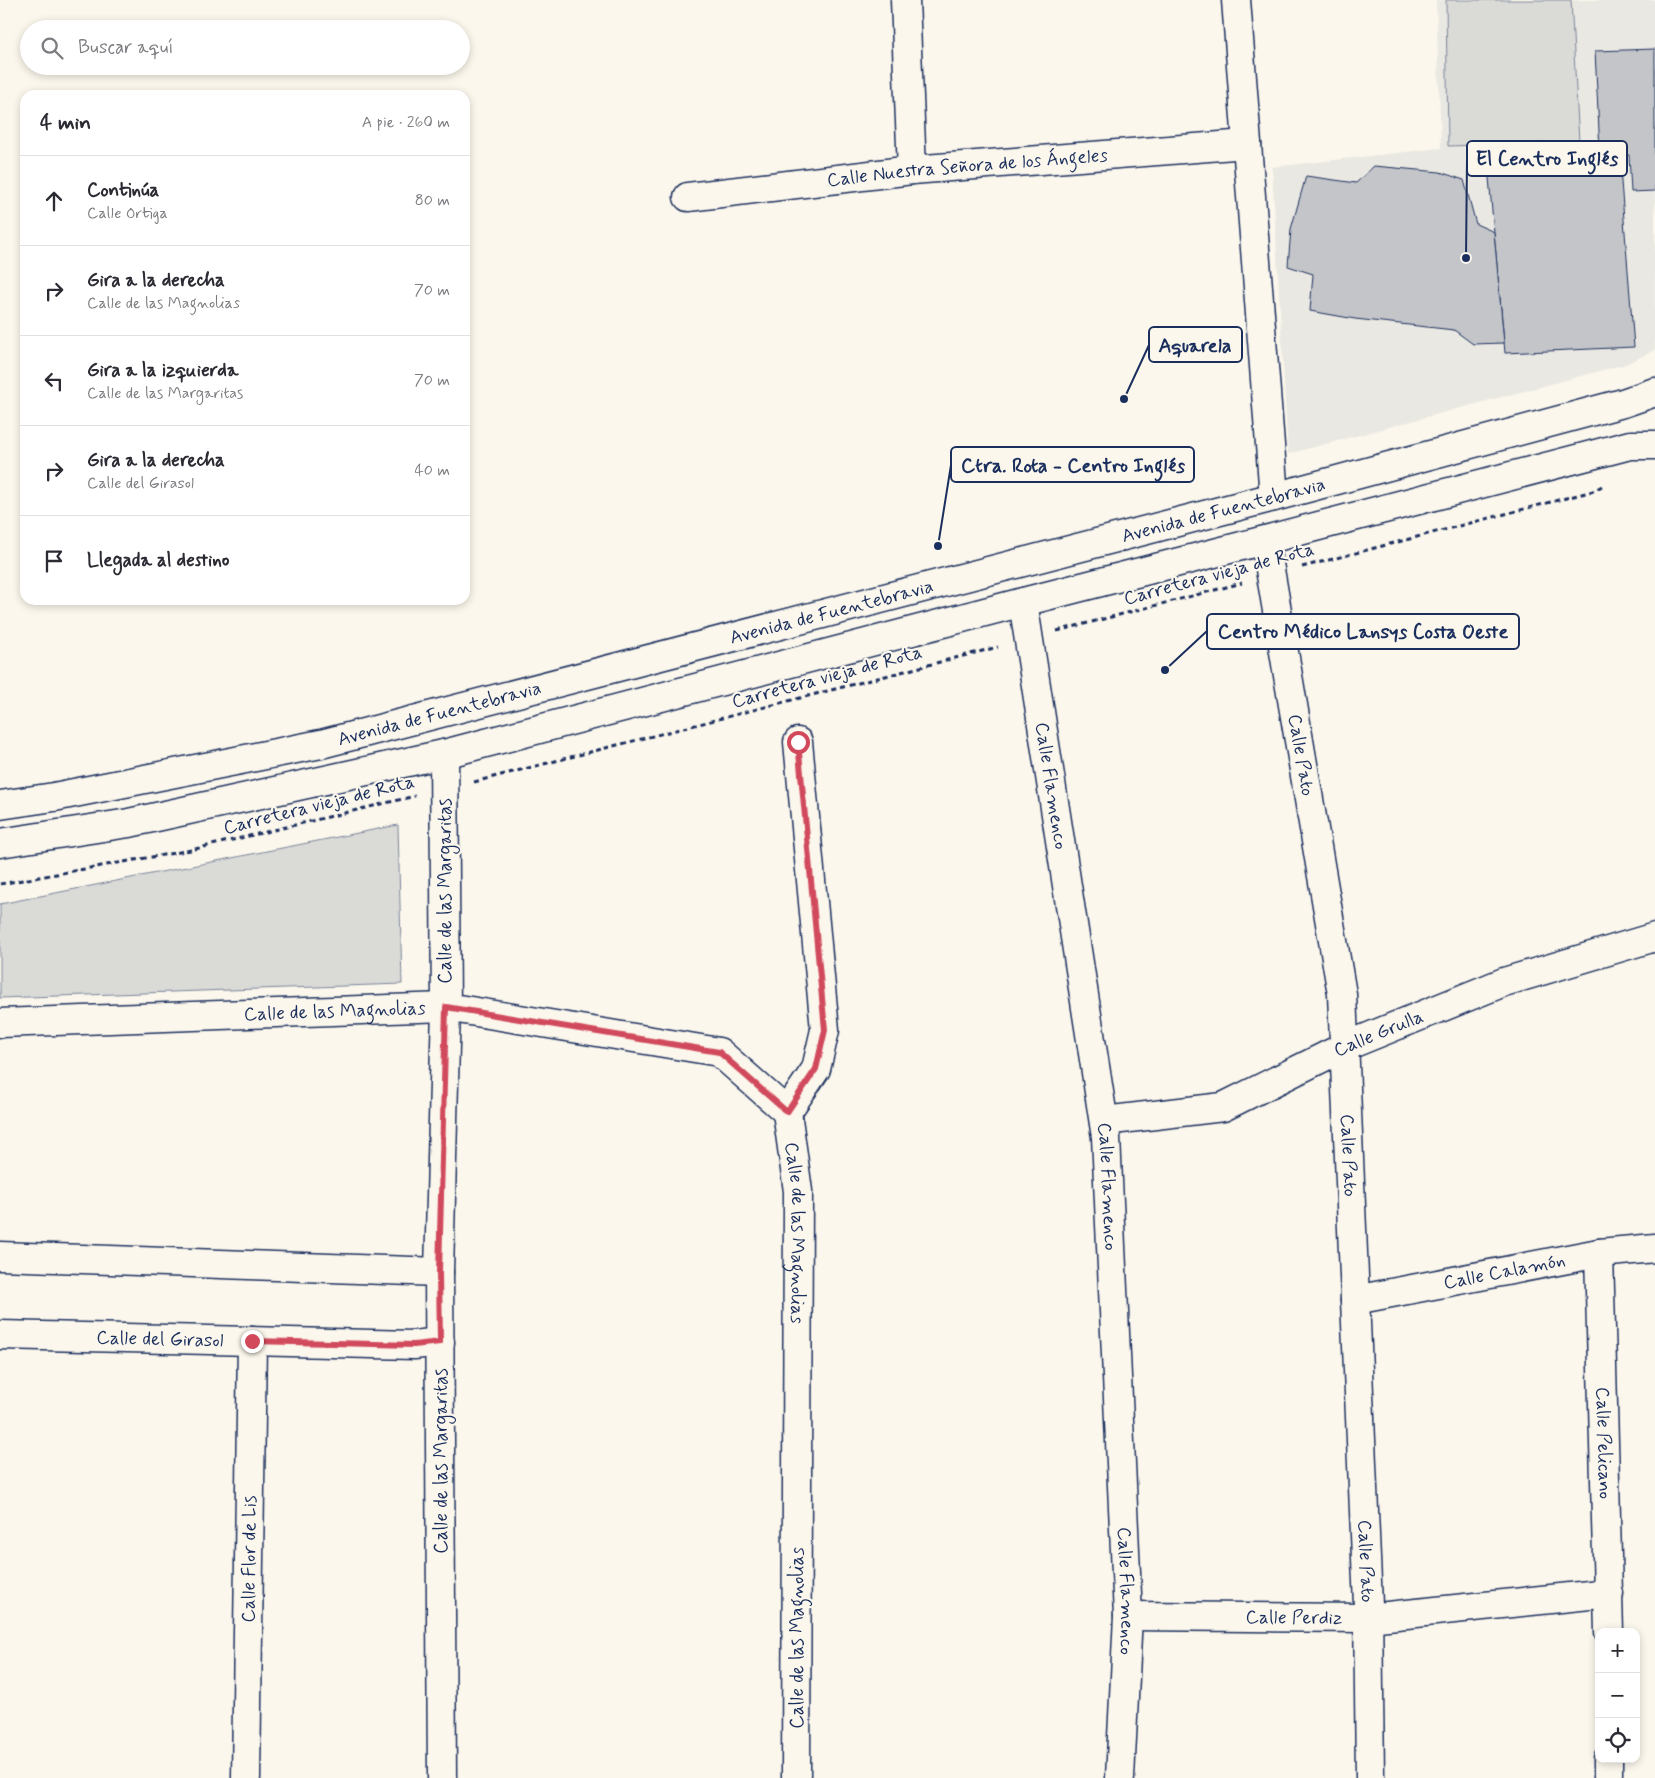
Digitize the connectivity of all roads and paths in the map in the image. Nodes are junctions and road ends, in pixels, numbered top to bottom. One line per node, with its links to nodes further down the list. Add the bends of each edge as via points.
1 (905, 0): 4 (street)
2 (1236, 0): 3 (street)
3 (1247, 144): 4 (street, Calle Nuestra Señora de los Ángeles); 9 (street)
4 (912, 170): 5 (street, Calle Nuestra Señora de los Ángeles)
5 (688, 197)
6 (1655, 392): 9 (street, Avenida de Fuentebravia)
7 (1655, 445): 10 (street, Avenida de Fuentebravia, via 1630,445)
8 (1609, 482): 11 (path, Carretera vieja de Rota, via 1593,491)
9 (1274, 497): 17 (street, Avenida de Fuentebravia, via 321,744)
10 (1266, 540): 11 (street, Calle Pato); 12 (street, Avenida de Fuentebravia)
11 (1271, 575): 13 (path, Carretera vieja de Rota); 23 (street, Calle Pato, via 1342,994)
12 (1023, 602): 13 (street, Calle Flamenco); 15 (street, Avenida de Fuentebravia)
13 (1028, 639): 16 (path, Carretera vieja de Rota); 25 (street, Calle Flamenco)
14 (798, 742): 24 (street, via 825,1030 816,1069)
15 (444, 754): 16 (street, Calle de las Margaritas); 18 (street, Avenida de Fuentebravia, via 129,823)
16 (444, 789): 19 (path, Carretera vieja de Rota, via 191,850); 21 (street, Calle de las Margaritas)
17 (0, 805)
18 (0, 843)
19 (0, 884)
20 (1655, 937): 23 (street, Calle Grulla, via 1504,982)
21 (446, 1007): 22 (street, Calle de las Magnolias); 24 (street, Calle de las Magnolias, via 719,1052); 29 (street, Calle de las Margaritas)
22 (0, 1023)
23 (1344, 1047): 25 (street, Calle Grulla, via 1223,1107); 30 (street, Calle Pato)
24 (787, 1112): 41 (street, Calle de las Magnolias, via 798,1191)
25 (1104, 1120): 35 (street, Calle Flamenco)
26 (1655, 1248): 27 (street, Calle Calamón)
27 (1599, 1253): 30 (street, Calle Calamón); 34 (street, Calle Pelicano)
28 (0, 1256): 29 (street)
29 (439, 1272): 33 (street, Calle de las Margaritas)
30 (1355, 1300): 36 (street, Calle Pato)
31 (0, 1335): 32 (street, Calle del Girasol)
32 (252, 1341): 33 (street, Calle del Girasol, via 414,1345); 39 (street, Calle Flor de Lis)
33 (440, 1342): 40 (street, Calle de las Margaritas)
34 (1609, 1593): 36 (street, Calle Perdiz); 37 (street, Calle Pelicano)
35 (1128, 1616): 36 (street, Calle Perdiz); 42 (street, Calle Flamenco)
36 (1368, 1618): 43 (street, Calle Pato)
37 (1609, 1628)
38 (1608, 1763): 44 (street)
39 (246, 1778)
40 (442, 1778)
41 (796, 1778)
42 (1120, 1778)
43 (1370, 1778)
44 (1608, 1778)

